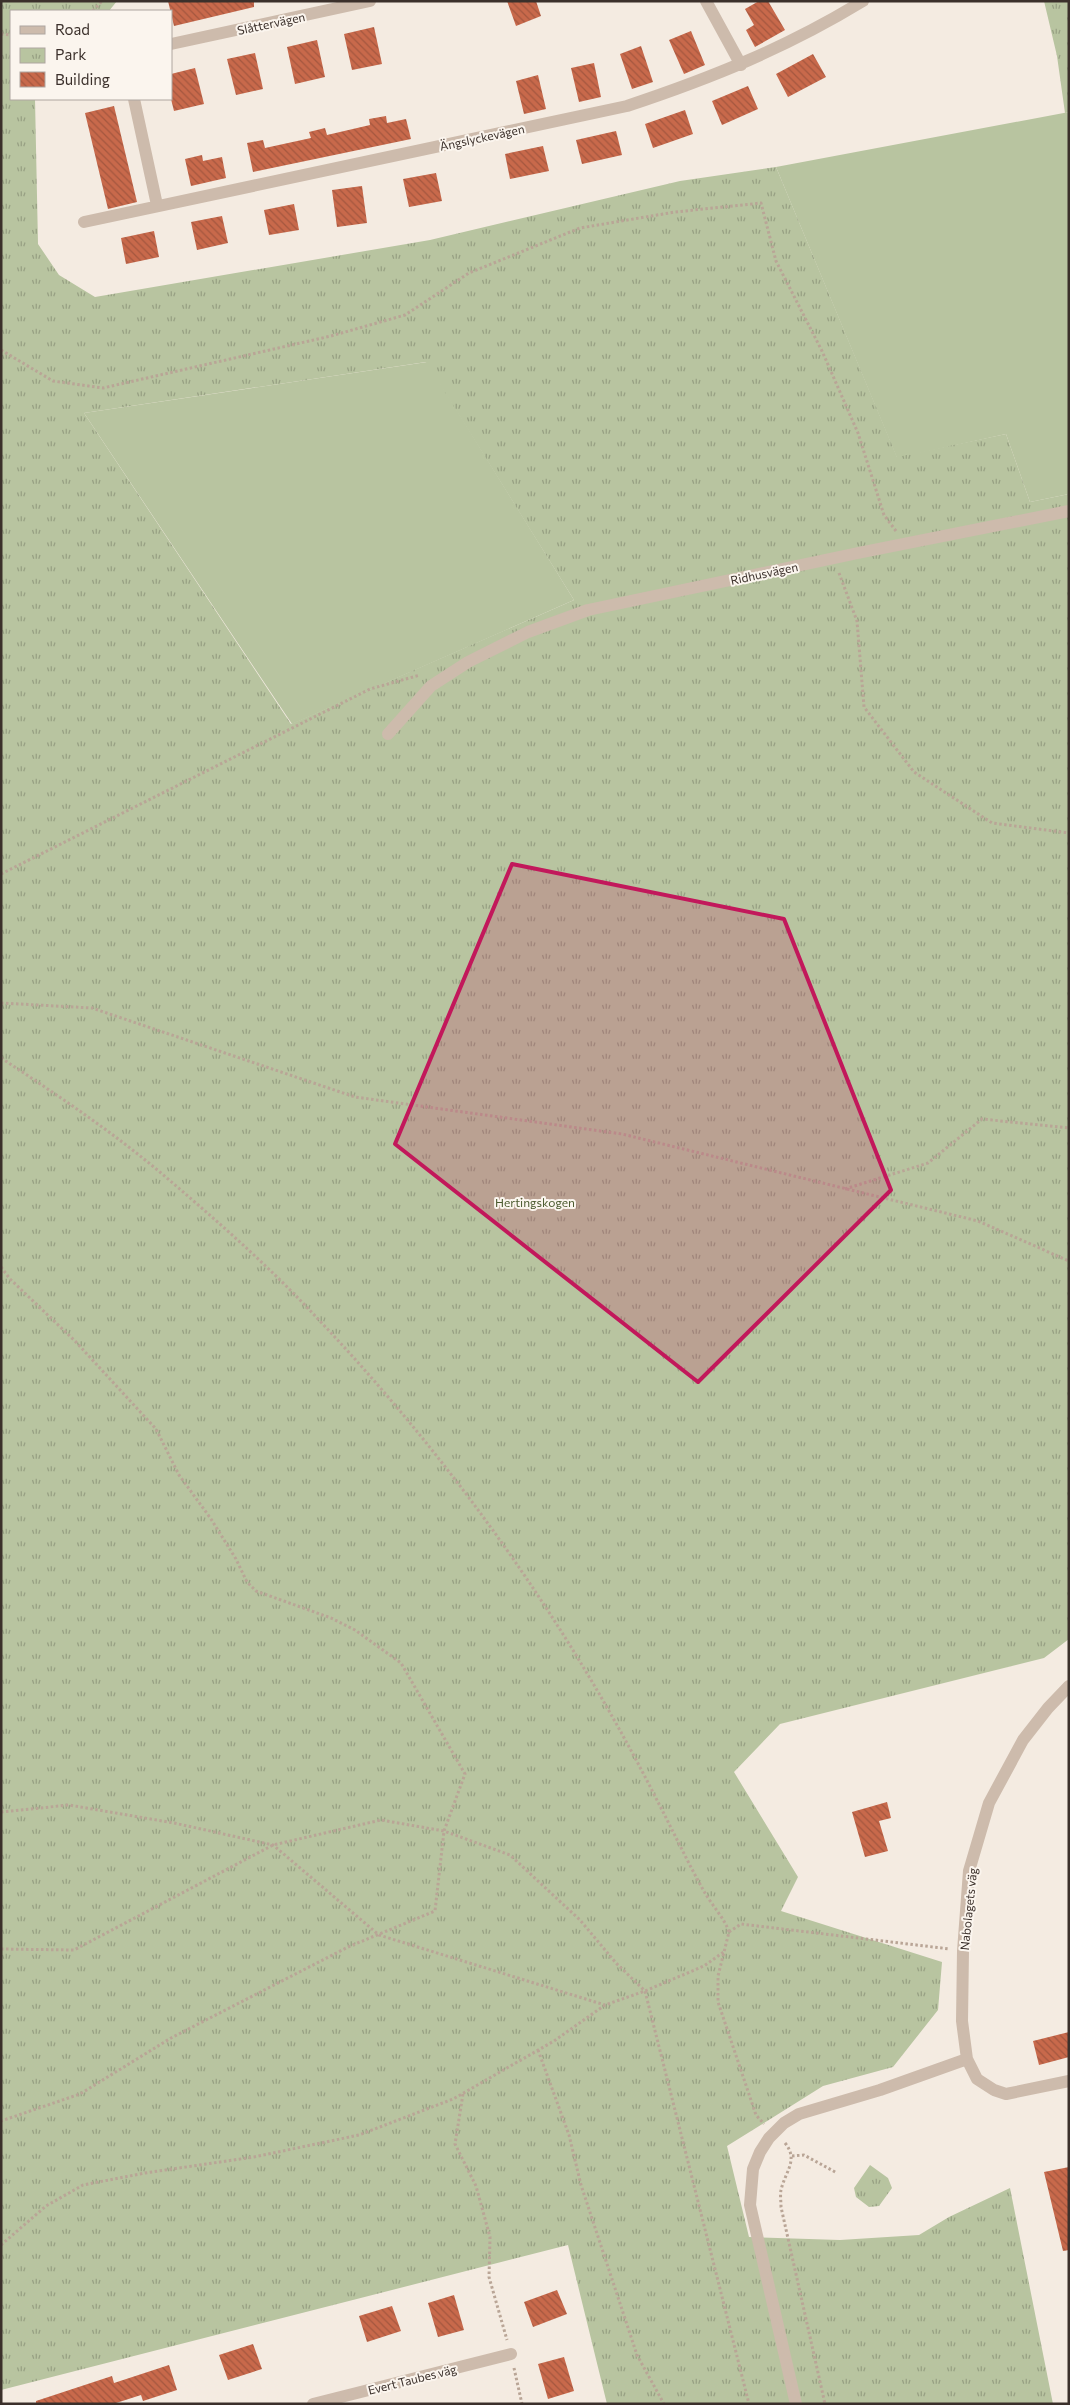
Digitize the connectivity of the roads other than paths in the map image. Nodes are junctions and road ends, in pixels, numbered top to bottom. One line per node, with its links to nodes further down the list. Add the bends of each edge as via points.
1 (370, 1): 4 (street, Slåttervägen)
2 (706, 1): 5 (street)
3 (863, 1): 5 (street, Ängslyckevägen)
4 (172, 44)
5 (741, 65): 7 (street, Ängslyckevägen, via 627,106)
6 (134, 100): 7 (street)
7 (157, 205): 8 (street, Ängslyckevägen)
8 (84, 222)
9 (1069, 511): 10 (street, Ridhusvägen, via 588,610 528,632 468,662 431,686)
10 (388, 734)
11 (1069, 1686): 12 (street, Nabolagets väg, via 1023,1740 989,1803 969,1871 963,1951 962,2021)
12 (966, 2059): 13 (street, via 977,2079 1006,2094); 16 (street, via 799,2114 784,2123 760,2152 753,2169 750,2205)
13 (1069, 2081)
14 (511, 2354): 15 (street, Evert Taubes väg)
15 (313, 2404)
16 (796, 2404)

